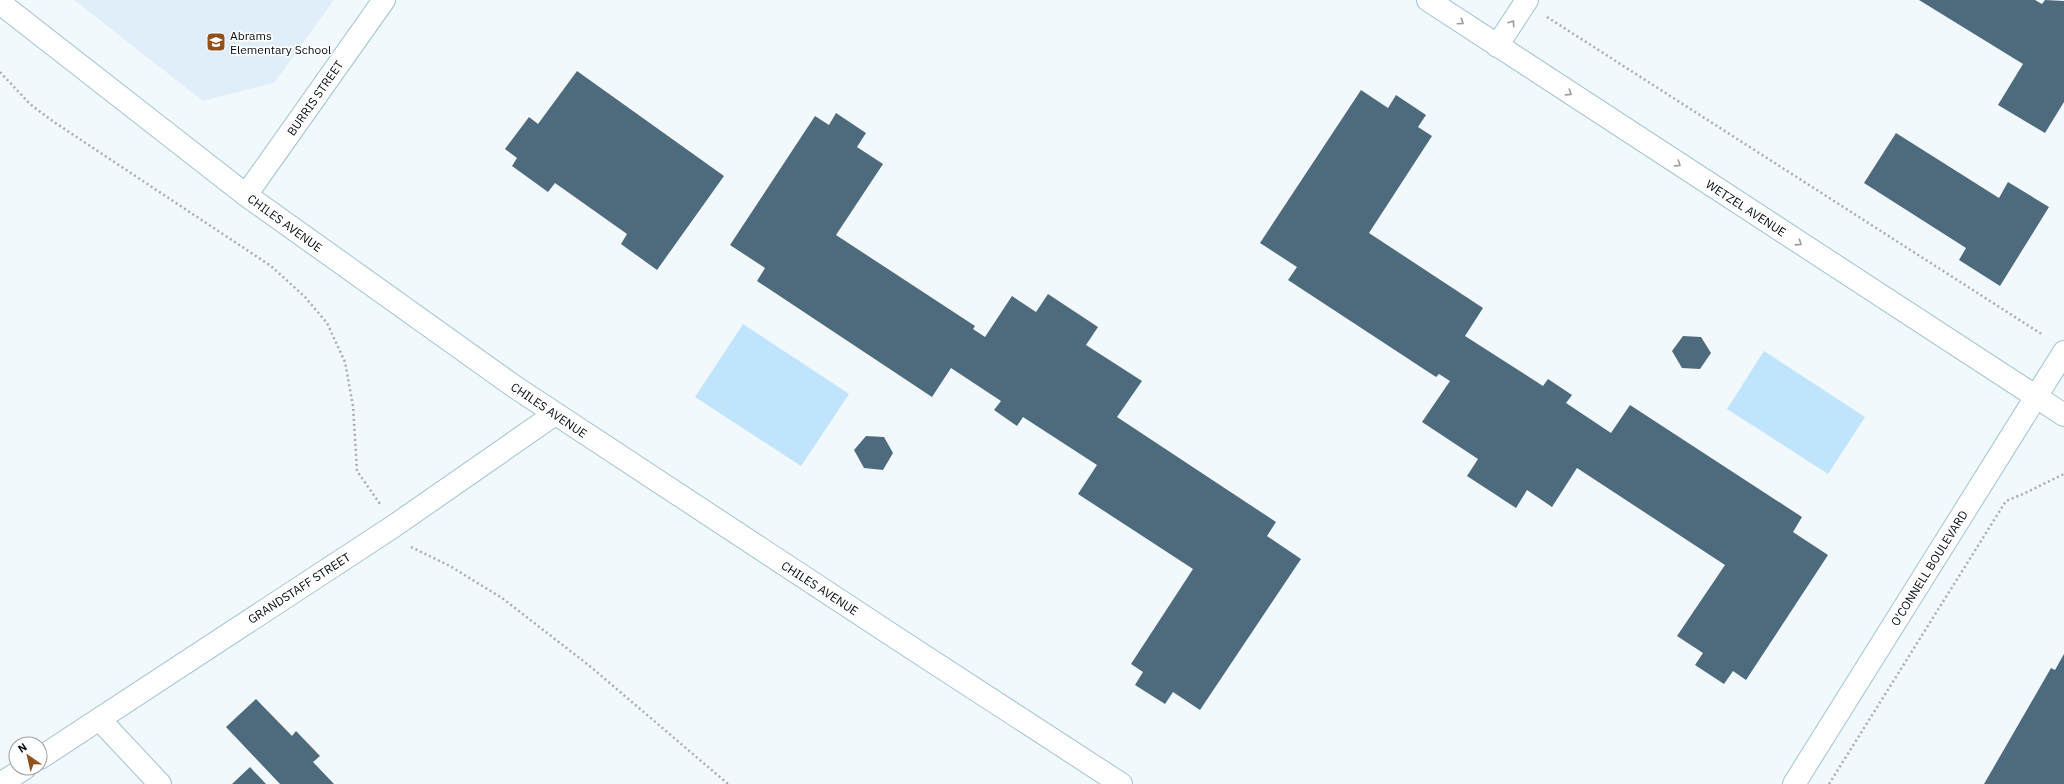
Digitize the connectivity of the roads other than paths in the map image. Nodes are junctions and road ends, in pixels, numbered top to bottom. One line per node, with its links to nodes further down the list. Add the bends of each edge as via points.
1 (384, 0): 6 (street, BURRIS STREET)
2 (1428, 0): 5 (street, WETZEL AVENUE, one-way to 5)
3 (1526, 2): 5 (street, one-way to 3)
4 (0, 3): 6 (street, CHILES AVENUE)
5 (1496, 46): 8 (street, WETZEL AVENUE, one-way to 8)
6 (246, 195): 9 (street, CHILES AVENUE)
7 (2064, 352): 8 (street, O'CONNELL BOULEVARD)
8 (2035, 397): 10 (street, WETZEL AVENUE); 17 (street, O'CONNELL BOULEVARD)
9 (555, 414): 11 (street, GRANDSTAFF STREET, via 394,526); 16 (street, CHILES AVENUE)
10 (2064, 415)
11 (100, 720): 12 (street, GRANDSTAFF STREET); 15 (street)
12 (48, 753)
13 (12, 776): 14 (street)
14 (0, 784)
15 (160, 784)
16 (1121, 784)
17 (1794, 784)

